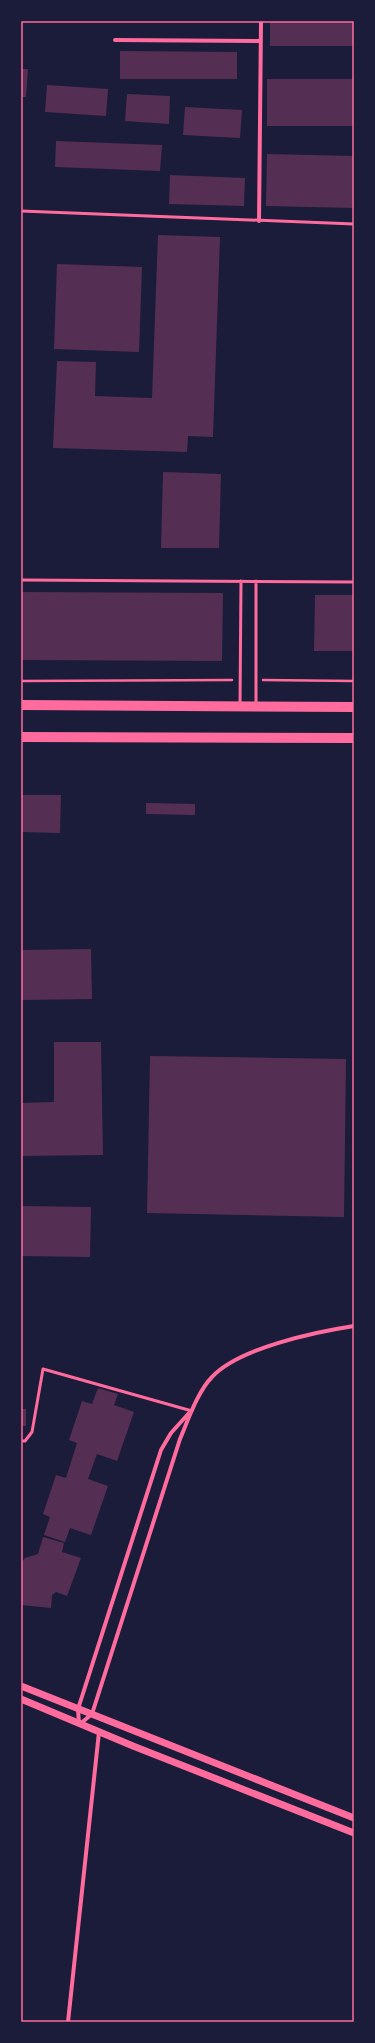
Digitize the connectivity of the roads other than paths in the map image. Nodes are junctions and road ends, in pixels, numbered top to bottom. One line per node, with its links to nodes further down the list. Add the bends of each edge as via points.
1 (261, 21): 3 (street)
2 (115, 40): 3 (street)
3 (261, 41): 5 (street)
4 (21, 211): 5 (lane)
5 (259, 221): 6 (lane)
6 (354, 224)
7 (21, 580): 8 (lane)
8 (241, 581): 9 (lane); 12 (lane)
9 (256, 581): 10 (lane); 13 (lane)
10 (354, 582)
11 (21, 706): 12 (main road)
12 (240, 706): 13 (main road)
13 (256, 706): 14 (main road)
14 (354, 707)
15 (21, 737): 16 (main road)
16 (354, 738)
17 (354, 1326): 18 (street, via 307,1335 243,1356 223,1366 211,1378)
18 (192, 1411): 19 (lane, via 43,1369 32,1432 25,1441); 22 (street, via 180,1421 161,1450); 23 (street, via 180,1439)
19 (21, 1441)
20 (21, 1686): 22 (street)
21 (21, 1699): 24 (street)
22 (78, 1709): 23 (street); 24 (street)
23 (92, 1714): 24 (street); 26 (street)
24 (79, 1724): 25 (street)
25 (99, 1732): 27 (street); 28 (street)
26 (354, 1818)
27 (354, 1833)
28 (69, 2016): 29 (street); 30 (street)
29 (68, 2022)
30 (72, 2022)

